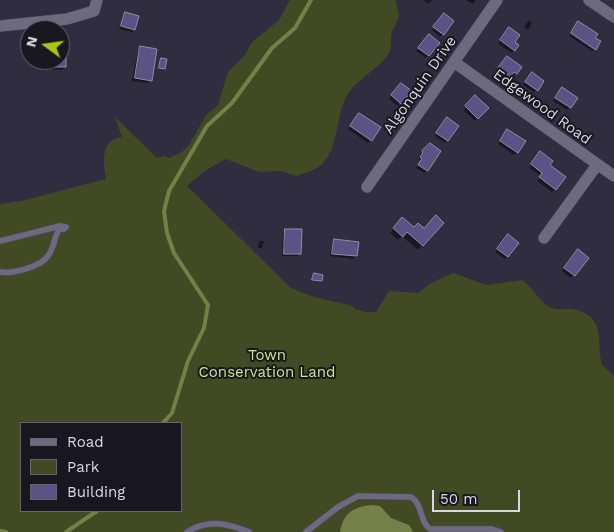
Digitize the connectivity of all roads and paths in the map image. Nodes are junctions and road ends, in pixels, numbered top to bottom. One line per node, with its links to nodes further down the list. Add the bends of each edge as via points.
1 (496, 0): 6 (street, Algonquin Drive)
2 (589, 0): 4 (street)
3 (97, 3): 5 (street, via 91,12 77,18)
4 (614, 17)
5 (0, 26)
6 (454, 62): 7 (street, Edgewood Road); 9 (street, Algonquin Drive)
7 (597, 164): 8 (street, Edgewood Road); 10 (street)
8 (614, 176)
9 (367, 188)
10 (544, 238)
11 (0, 241): 12 (lane, via 66,227 59,229 51,251 43,261 11,272)
12 (0, 272)
13 (186, 532): 14 (lane, via 213,523)
14 (249, 532)
15 (306, 532): 16 (lane, via 338,507 362,496 411,497 430,529 492,529)
16 (501, 532)

